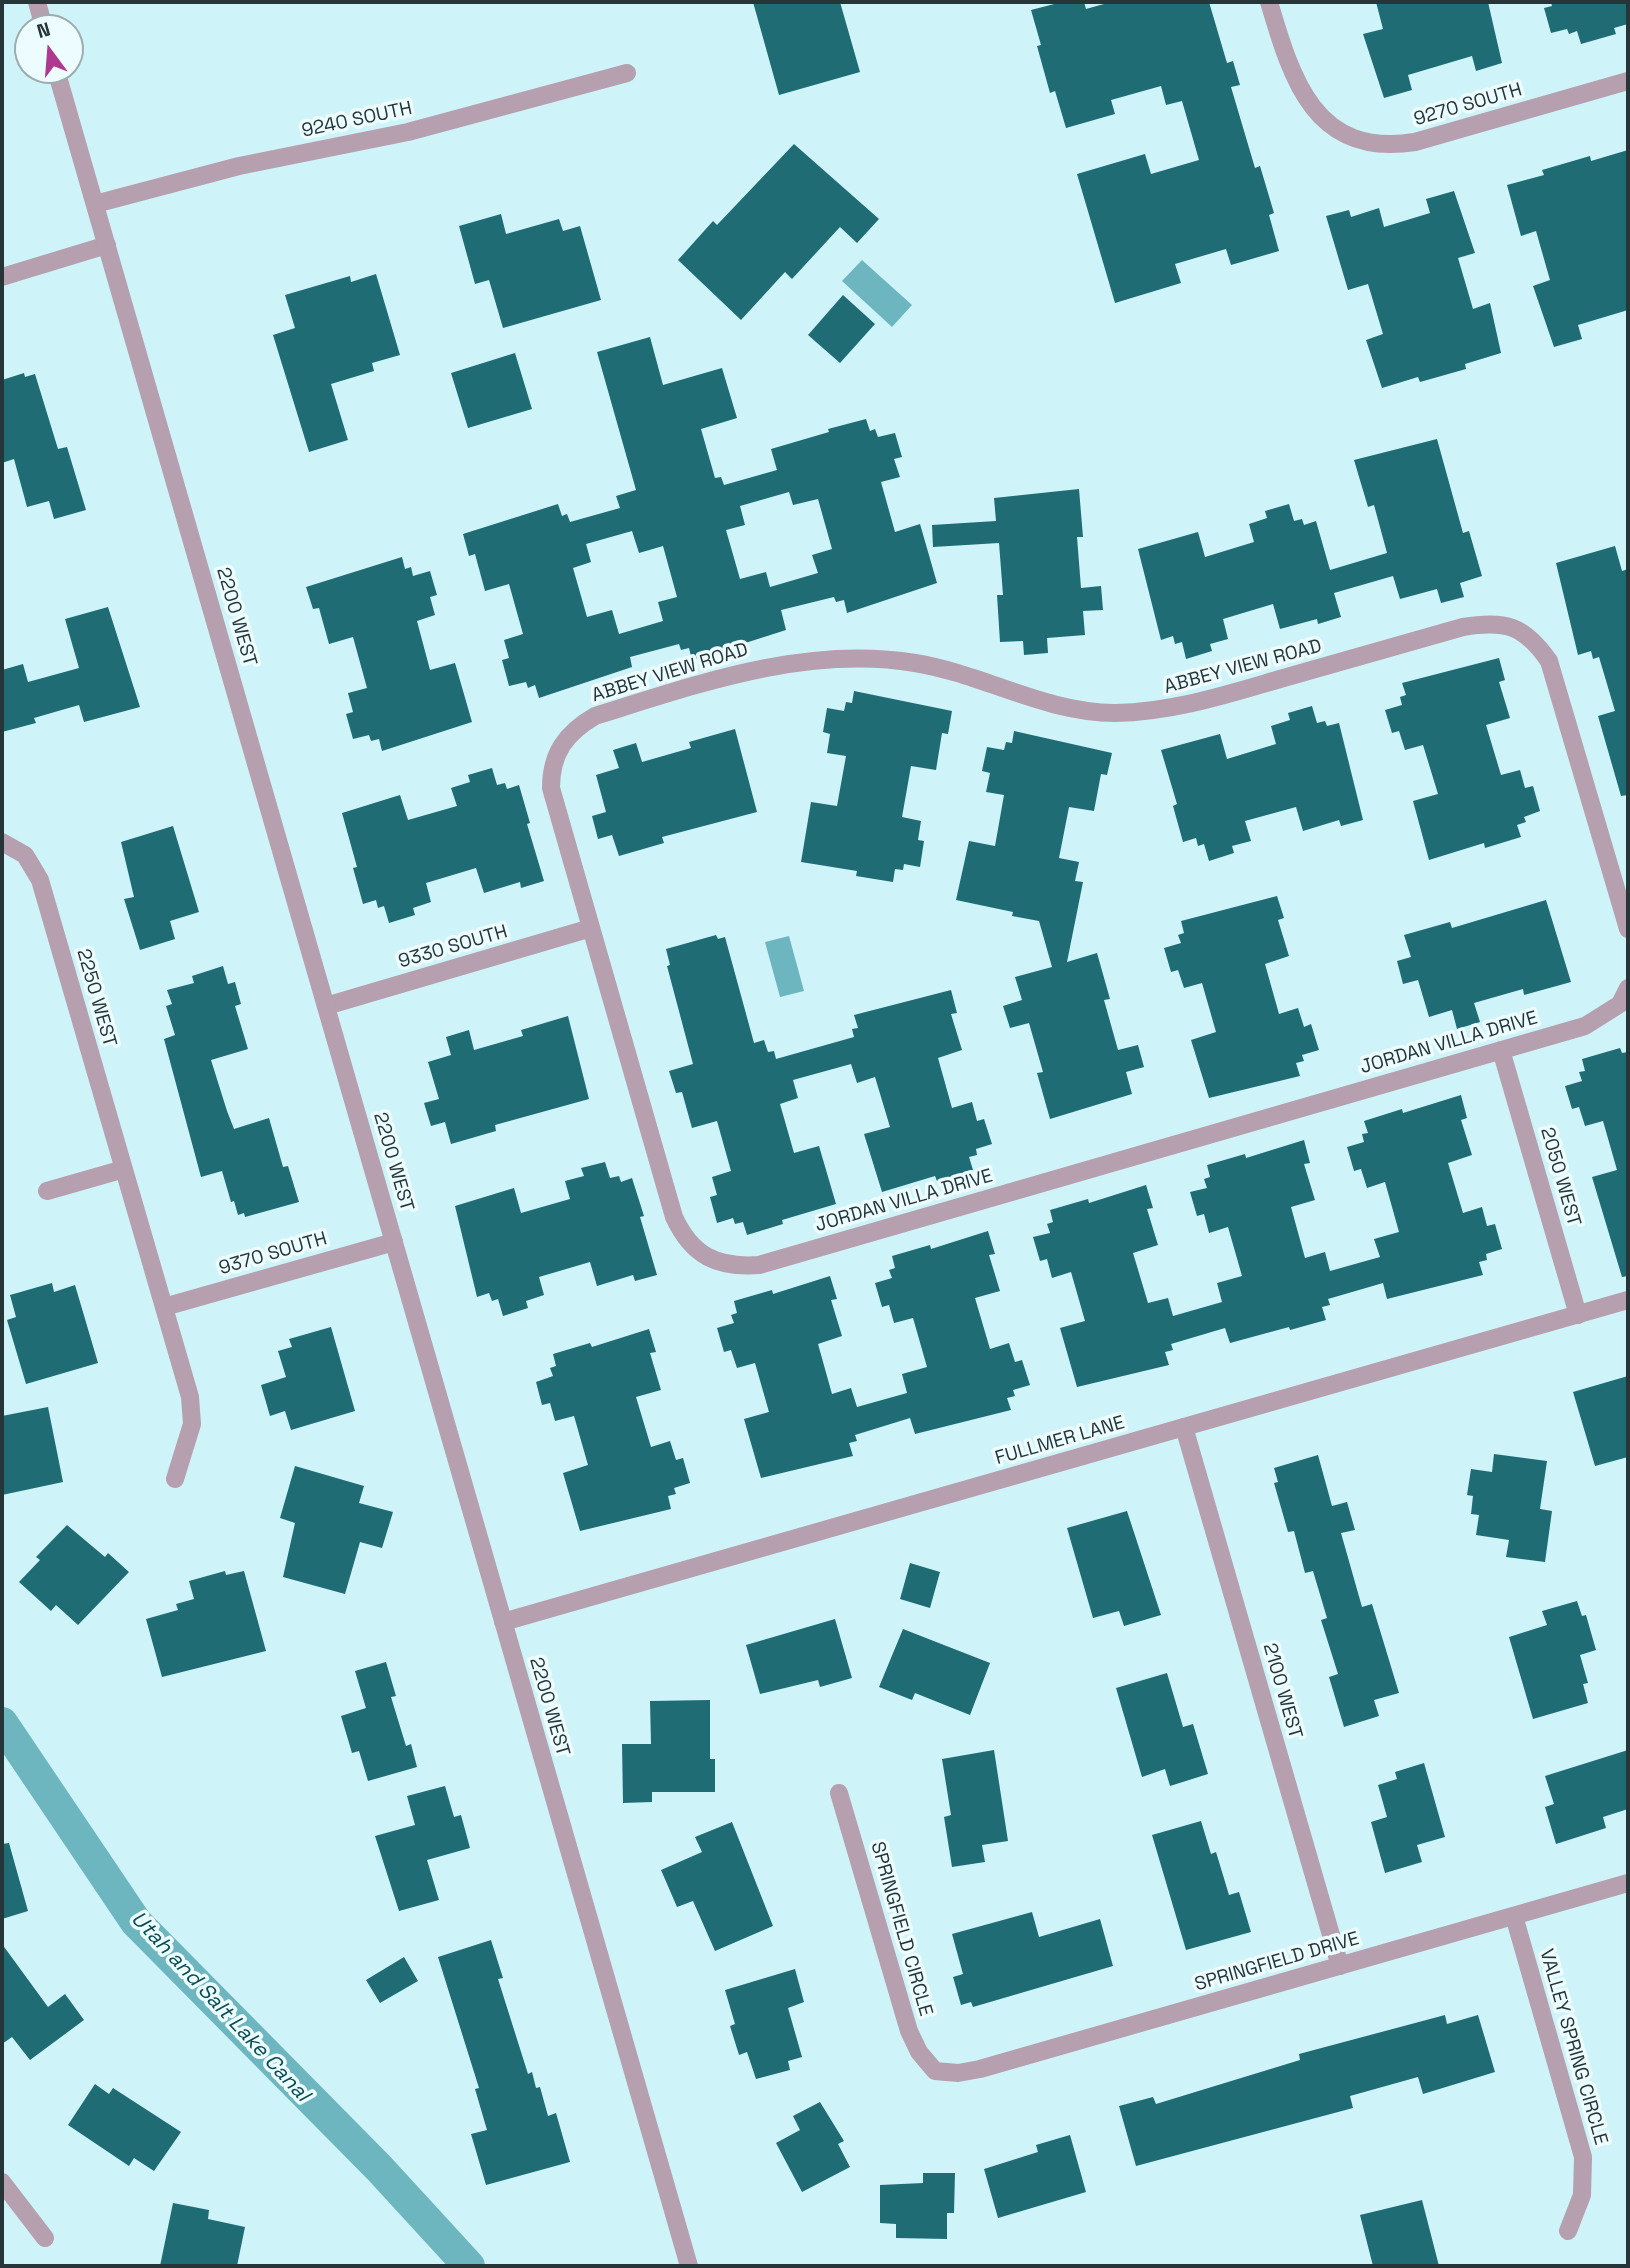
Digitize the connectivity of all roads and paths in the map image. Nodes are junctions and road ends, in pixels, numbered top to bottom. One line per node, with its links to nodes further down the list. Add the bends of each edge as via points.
1 (1269, 2): 3 (street, 9270 SOUTH, via 1298,89 1322,118 1373,144 1394,145)
2 (627, 72): 5 (street, 9240 SOUTH, via 408,132 239,166)
3 (1628, 81)
4 (60, 84): 5 (street, 2200 WEST)
5 (95, 204): 6 (street, 2200 WEST)
6 (107, 245): 7 (street); 13 (street, 2200 WEST)
7 (2, 277)
8 (555, 755): 10 (street, JORDAN VILLA DRIVE, via 551,788); 11 (street, ABBEY VIEW ROAD, via 575,728 595,716 762,667 808,660 914,663 1048,704 1083,711 1156,712 1463,627 1503,624 1529,638 1549,661)
9 (8, 844): 15 (street, 2250 WEST, via 34,867 40,880)
10 (591, 928): 13 (street, 9330 SOUTH); 14 (street, JORDAN VILLA DRIVE, via 674,1217 696,1250 735,1267 759,1265)
11 (1628, 929)
12 (1624, 996): 14 (street, JORDAN VILLA DRIVE, via 1585,1026)
13 (326, 1006): 17 (street, 2200 WEST)
14 (1501, 1050): 20 (street, 2050 WEST)
15 (124, 1170): 16 (street); 19 (street, 2250 WEST)
16 (47, 1191)
17 (394, 1242): 19 (street, 9370 SOUTH); 23 (street, 2200 WEST)
18 (1628, 1300): 20 (street, FULLMER LANE)
19 (164, 1307): 22 (street, 2250 WEST, via 192,1410 189,1438)
20 (1578, 1315): 21 (street, FULLMER LANE)
21 (1184, 1427): 23 (street, FULLMER LANE); 27 (street, 2100 WEST)
22 (175, 1479)
23 (503, 1622): 32 (street, 2200 WEST)
24 (839, 1793): 28 (street, SPRINGFIELD CIRCLE, via 909,2031)
25 (1628, 1883): 26 (street, SPRINGFIELD DRIVE)
26 (1514, 1916): 27 (street, SPRINGFIELD DRIVE); 30 (street, VALLEY SPRING CIRCLE, via 1583,2157 1582,2195)
27 (1340, 1966): 28 (street, SPRINGFIELD DRIVE, via 980,2069)
28 (935, 2071)
29 (2, 2182): 31 (street)
30 (1568, 2231)
31 (45, 2238)
32 (689, 2266)

